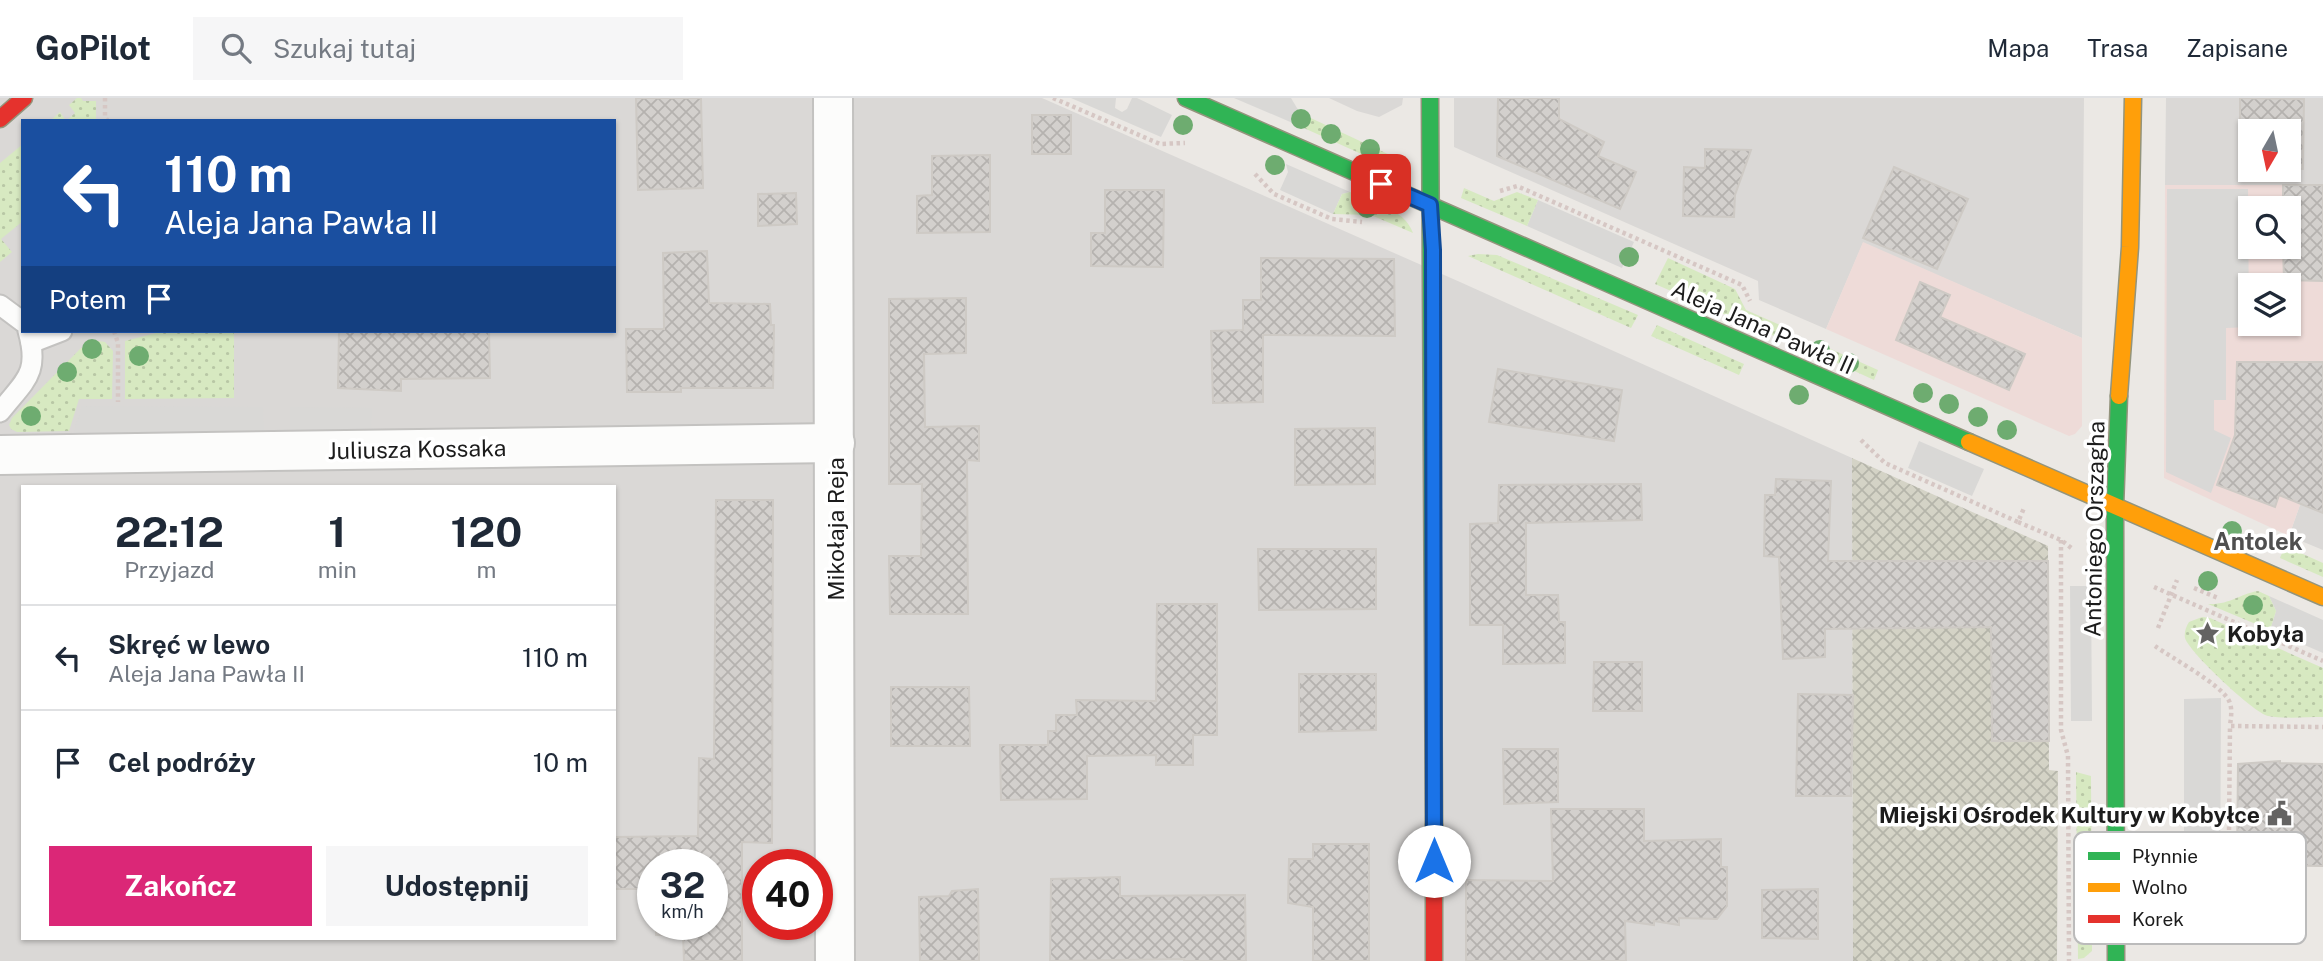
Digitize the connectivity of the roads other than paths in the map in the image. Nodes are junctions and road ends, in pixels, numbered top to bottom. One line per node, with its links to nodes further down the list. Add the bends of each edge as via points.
1 (24, 98): 6 (street)
2 (833, 98): 13 (street, Mikołaja Reja)
3 (1186, 98): 7 (street, Aleja Jana Pawła II)
4 (1430, 98): 7 (street)
5 (2133, 98): 15 (street, Antoniego Orszagha, via 2130,247)
6 (0, 119)
7 (1430, 205): 15 (street, Aleja Jana Pawła II); 19 (street)
8 (0, 305): 9 (lane)
9 (21, 321)
10 (51, 333): 11 (lane)
11 (30, 337): 12 (lane, via 33,366)
12 (0, 412)
13 (835, 443): 14 (street, Juliusza Kossaka); 18 (street, Mikołaja Reja)
14 (0, 455)
15 (2115, 507): 16 (street, Aleja Jana Pawła II); 17 (street, Antoniego Orszagha)
16 (2323, 597)
17 (2116, 832)
18 (835, 961)
19 (1434, 961)

